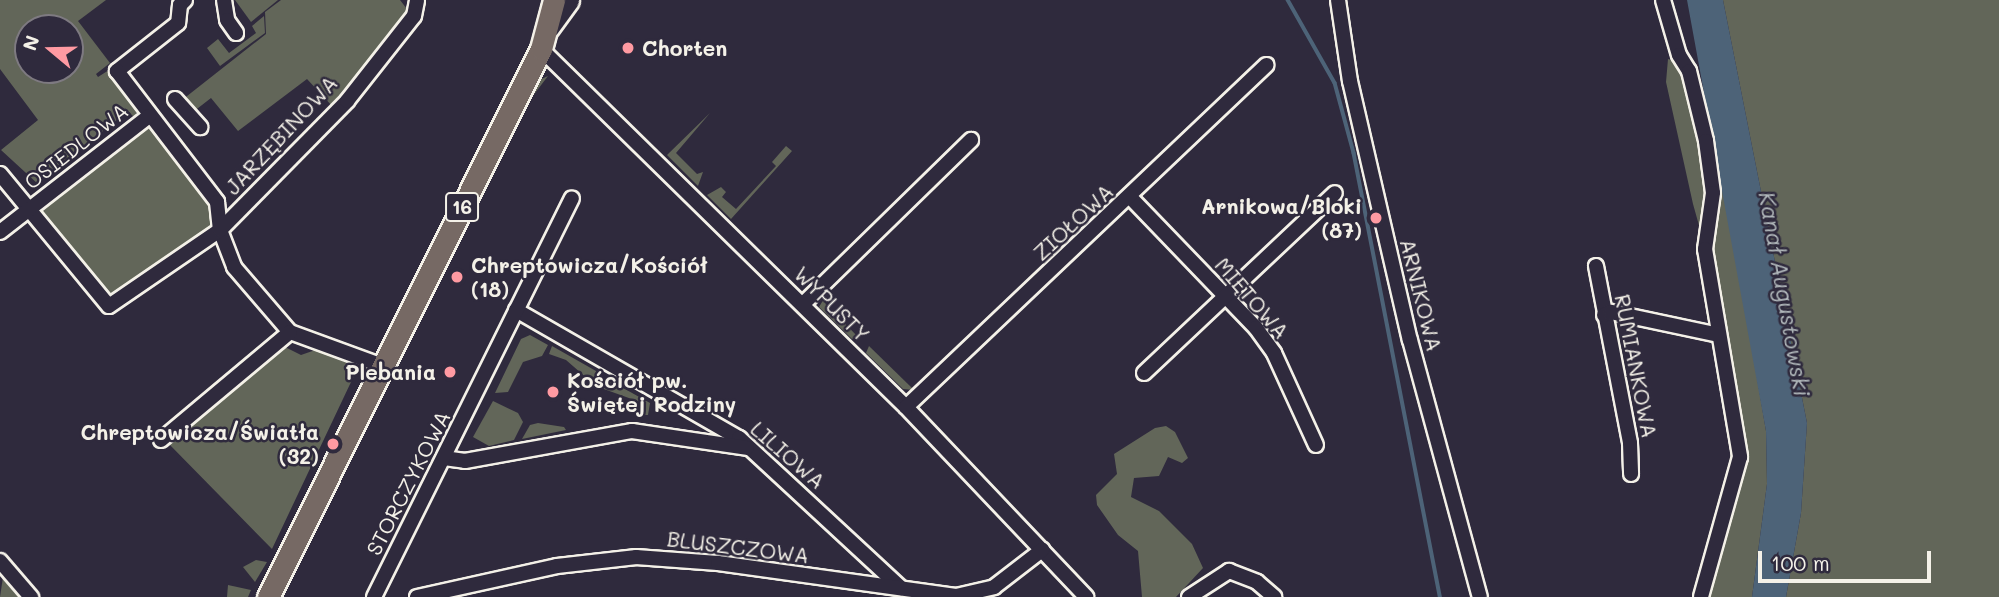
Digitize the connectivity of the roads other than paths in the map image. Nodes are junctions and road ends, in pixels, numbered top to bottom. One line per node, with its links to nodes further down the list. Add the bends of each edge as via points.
1 (185, 0): 13 (street, via 178,23 114,67)
2 (225, 0): 9 (street, via 227,20)
3 (417, 0): 21 (street, JARZĘBINOWA, via 414,16 347,101)
4 (554, 0): 8 (main road, 16)
5 (569, 0): 8 (main road)
6 (1338, 0): 50 (street, ARNIKOWA, via 1350,80 1409,340)
7 (1662, 0): 29 (street, via 1679,55 1689,71 1706,141 1713,193 1705,249)
8 (549, 28): 10 (main road, 16)
9 (236, 33)
10 (541, 49): 25 (street, WYPUSTY); 30 (main road, 16)
11 (1266, 65): 18 (street, ZIOŁOWA)
12 (175, 99): 14 (street)
13 (153, 114): 20 (street, OSIEDLOWA); 21 (street, via 217,202)
14 (200, 127)
15 (971, 140): 25 (street)
16 (0, 174): 20 (street, OSIEDLOWA)
17 (1335, 193): 24 (street)
18 (1130, 197): 24 (street, MIĘTOWA); 32 (street, ZIOŁOWA)
19 (572, 199): 26 (street, STORCZYKOWA)
20 (29, 209): 21 (street, OSIEDLOWA, via 109,306); 22 (street, OSIEDLOWA)
21 (220, 230): 28 (street, via 234,267)
22 (0, 232)
23 (1596, 266): 27 (street, RUMIANKOWA)
24 (1225, 297): 31 (street); 36 (street, MIĘTOWA, via 1274,353)
25 (803, 304): 32 (street, WYPUSTY)
26 (516, 310): 33 (street, LILIOWA); 38 (street, STORCZYKOWA)
27 (1604, 315): 29 (street, via 1611,312); 39 (street, RUMIANKOWA, via 1630,443)
28 (290, 332): 30 (street); 35 (street)
29 (1719, 335): 51 (street, via 1740,457)
30 (383, 366): 44 (main road, 16)
31 (1144, 373)
32 (906, 407): 40 (street, WYPUSTY)
33 (693, 411): 34 (street); 37 (street, LILIOWA)
34 (684, 435): 37 (street); 38 (street, via 632,431 465,461)
35 (161, 440)
36 (1316, 445)
37 (751, 449): 42 (street, LILIOWA)
38 (444, 458): 45 (street, STORCZYKOWA)
39 (1631, 474)
40 (1042, 550): 42 (street, BLUSZCZOWA, via 994,587 956,596); 47 (street, WYPUSTY)
41 (0, 561): 43 (street)
42 (906, 591): 46 (street, BLUSZCZOWA, via 718,563 636,557 557,566)
43 (31, 597)
44 (268, 597)
45 (374, 597)
46 (417, 597)
47 (1086, 597)
48 (1189, 597): 49 (street, via 1229,571 1257,582)
49 (1274, 597)
50 (1480, 597)
51 (1702, 597)

